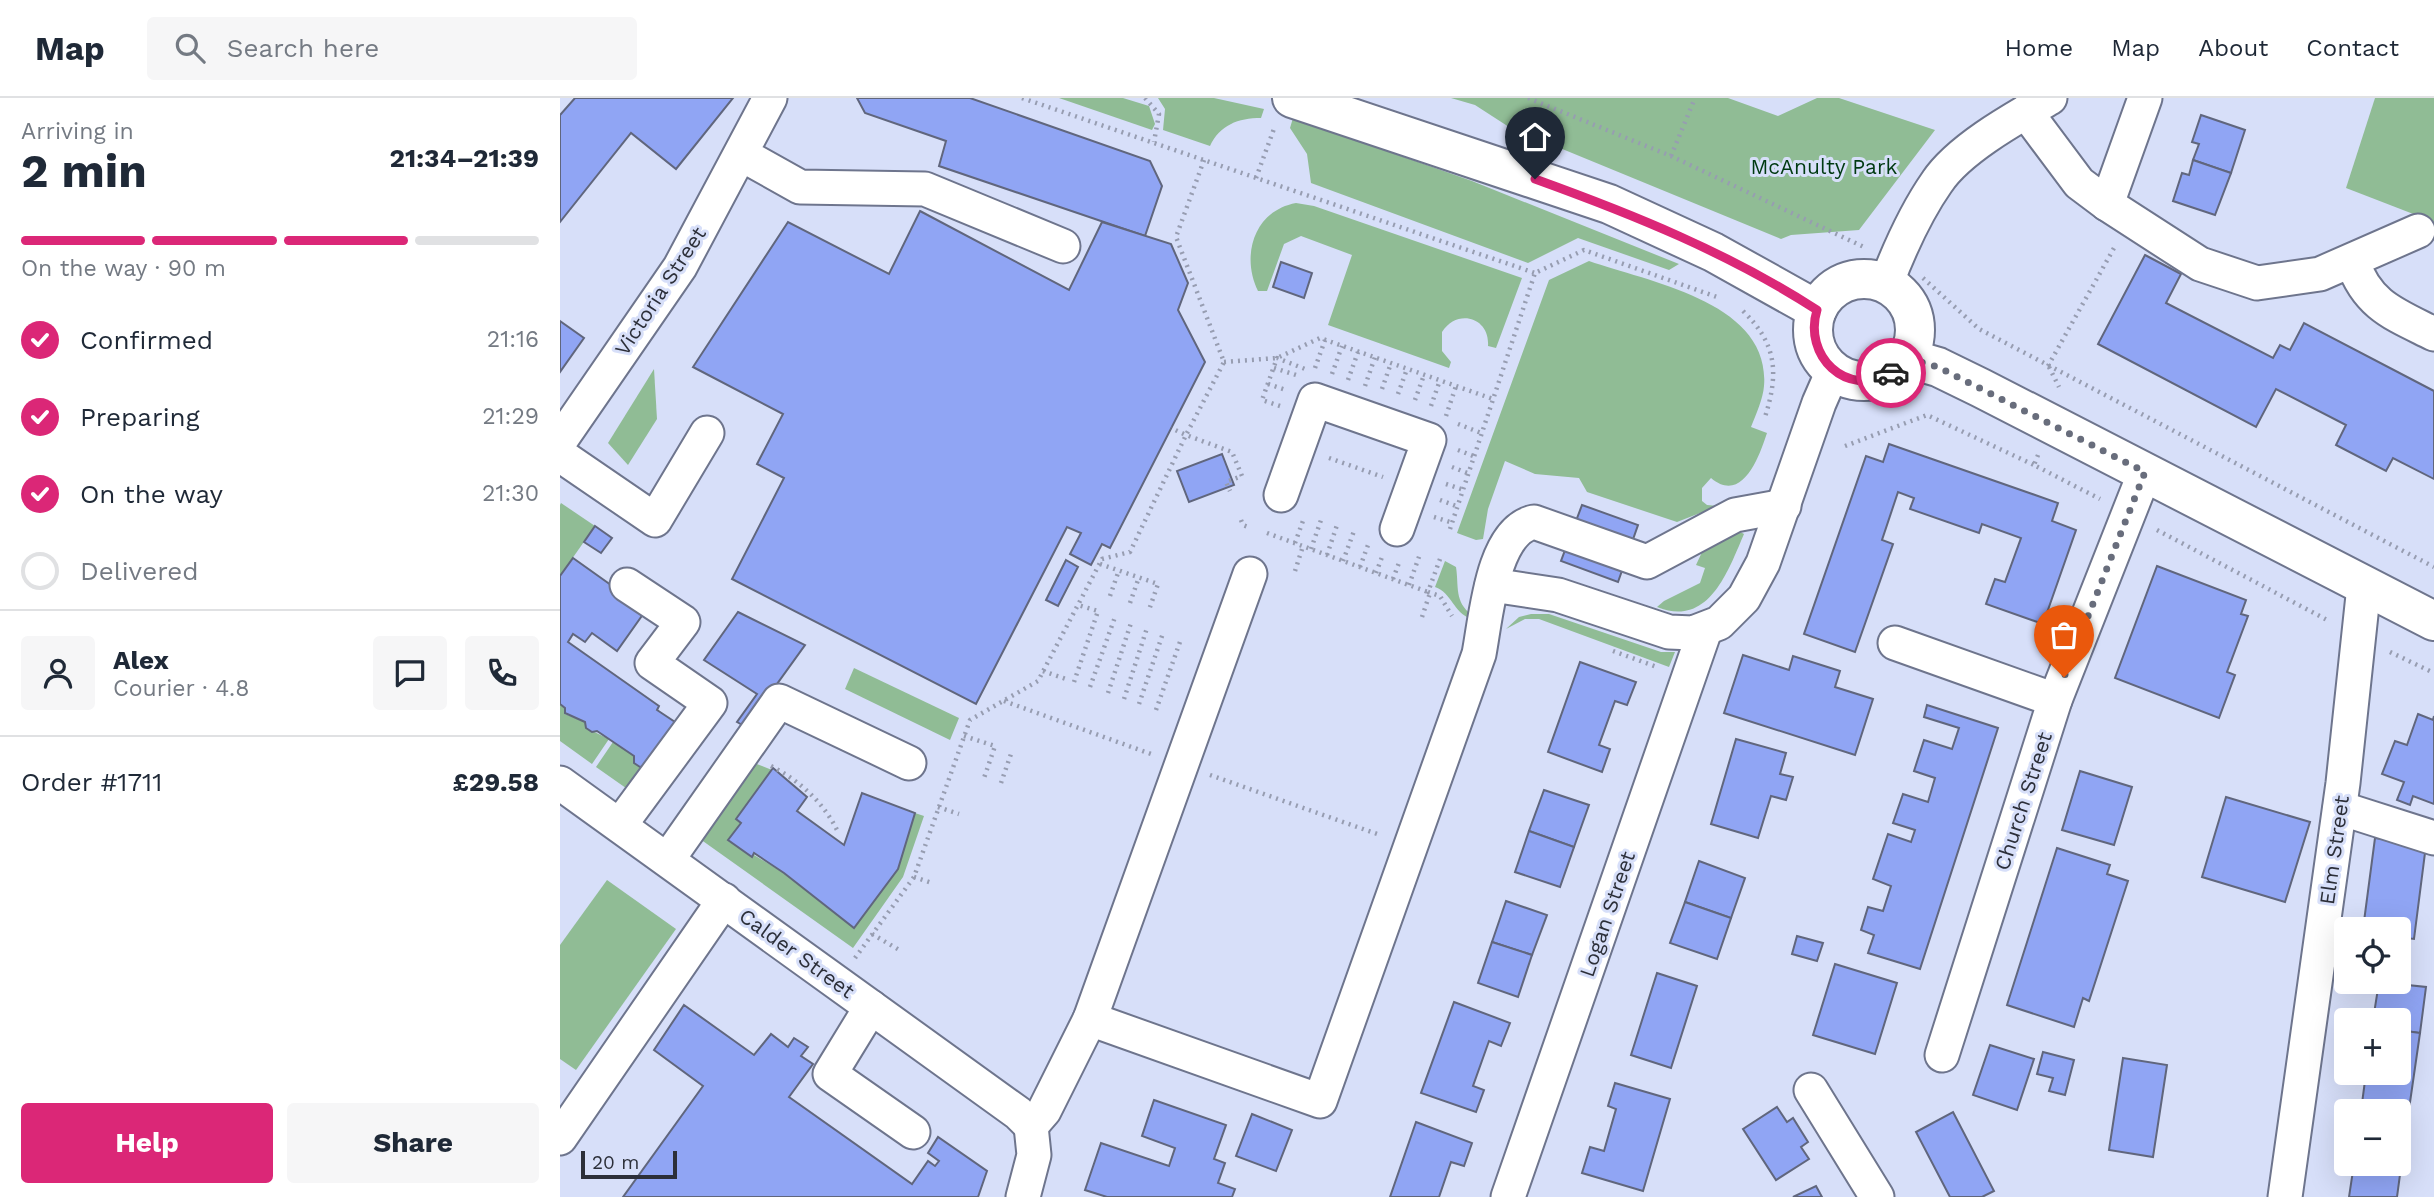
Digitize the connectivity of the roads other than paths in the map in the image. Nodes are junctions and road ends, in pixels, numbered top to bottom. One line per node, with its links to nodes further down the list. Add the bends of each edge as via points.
1 (771, 98): 5 (street, Victoria Street)
2 (2145, 98): 6 (street)
3 (2038, 105): 6 (street, via 2079,183); 10 (street, via 1968,152 1938,180)
4 (1285, 106): 11 (main road, via 1609,204 1713,252)
5 (741, 154): 8 (street, via 800,187 925,189); 16 (street, Victoria Street, via 680,267)
6 (2119, 212): 9 (street, via 2200,264 2257,283 2320,274)
7 (2418, 231): 9 (street)
8 (1063, 246)
9 (2353, 261): 12 (street, via 2361,285 2382,307)
10 (1891, 271): 11 (main road, via 1847,282 1825,296); 13 (main road, via 1912,313 1915,331)
11 (1817, 310): 14 (main road, via 1812,334 1817,351)
12 (2434, 334)
13 (1907, 358): 14 (main road, via 1875,380 1847,378); 18 (main road, via 1938,367)
14 (1833, 371): 20 (street)
15 (707, 433): 17 (street, via 655,520)
16 (560, 441)
17 (560, 455)
18 (2145, 472): 25 (main road); 29 (street, Church Street)
19 (1293, 505): 21 (street, via 1298,447 1315,400 1429,440 1412,487)
20 (1784, 506): 24 (street, via 1735,515 1647,562 1534,522 1522,525 1508,538); 27 (street, via 1745,598)
21 (1384, 533)
22 (1250, 574): 38 (street)
23 (627, 585): 33 (street, via 683,622 652,663 710,703)
24 (1492, 585): 27 (street, via 1559,595 1669,632); 38 (street, via 1479,654 1320,1101)
25 (2364, 586): 26 (main road); 32 (street, Elm Street)
26 (2434, 621)
27 (1706, 630): 45 (street, Logan Street)
28 (1895, 643): 29 (street)
29 (2054, 700): 39 (street, Church Street)
30 (909, 763): 35 (street, via 779,701)
31 (560, 783): 33 (street, Calder Street)
32 (2340, 808): 34 (street); 47 (street, Elm Street)
33 (620, 825): 35 (street, Calder Street)
34 (2434, 838)
35 (668, 859): 36 (street, Calder Street)
36 (724, 900): 37 (street, Calder Street); 43 (street)
37 (871, 1007): 41 (street, Calder Street); 42 (street, via 830,1074)
38 (1090, 1019): 41 (street, via 1044,1111)
39 (1942, 1055)
40 (1811, 1090): 46 (street)
41 (1031, 1126): 44 (street, via 1034,1155)
42 (913, 1132)
43 (560, 1138)
44 (1023, 1197)
45 (1508, 1197)
46 (1877, 1197)
47 (2286, 1197)

